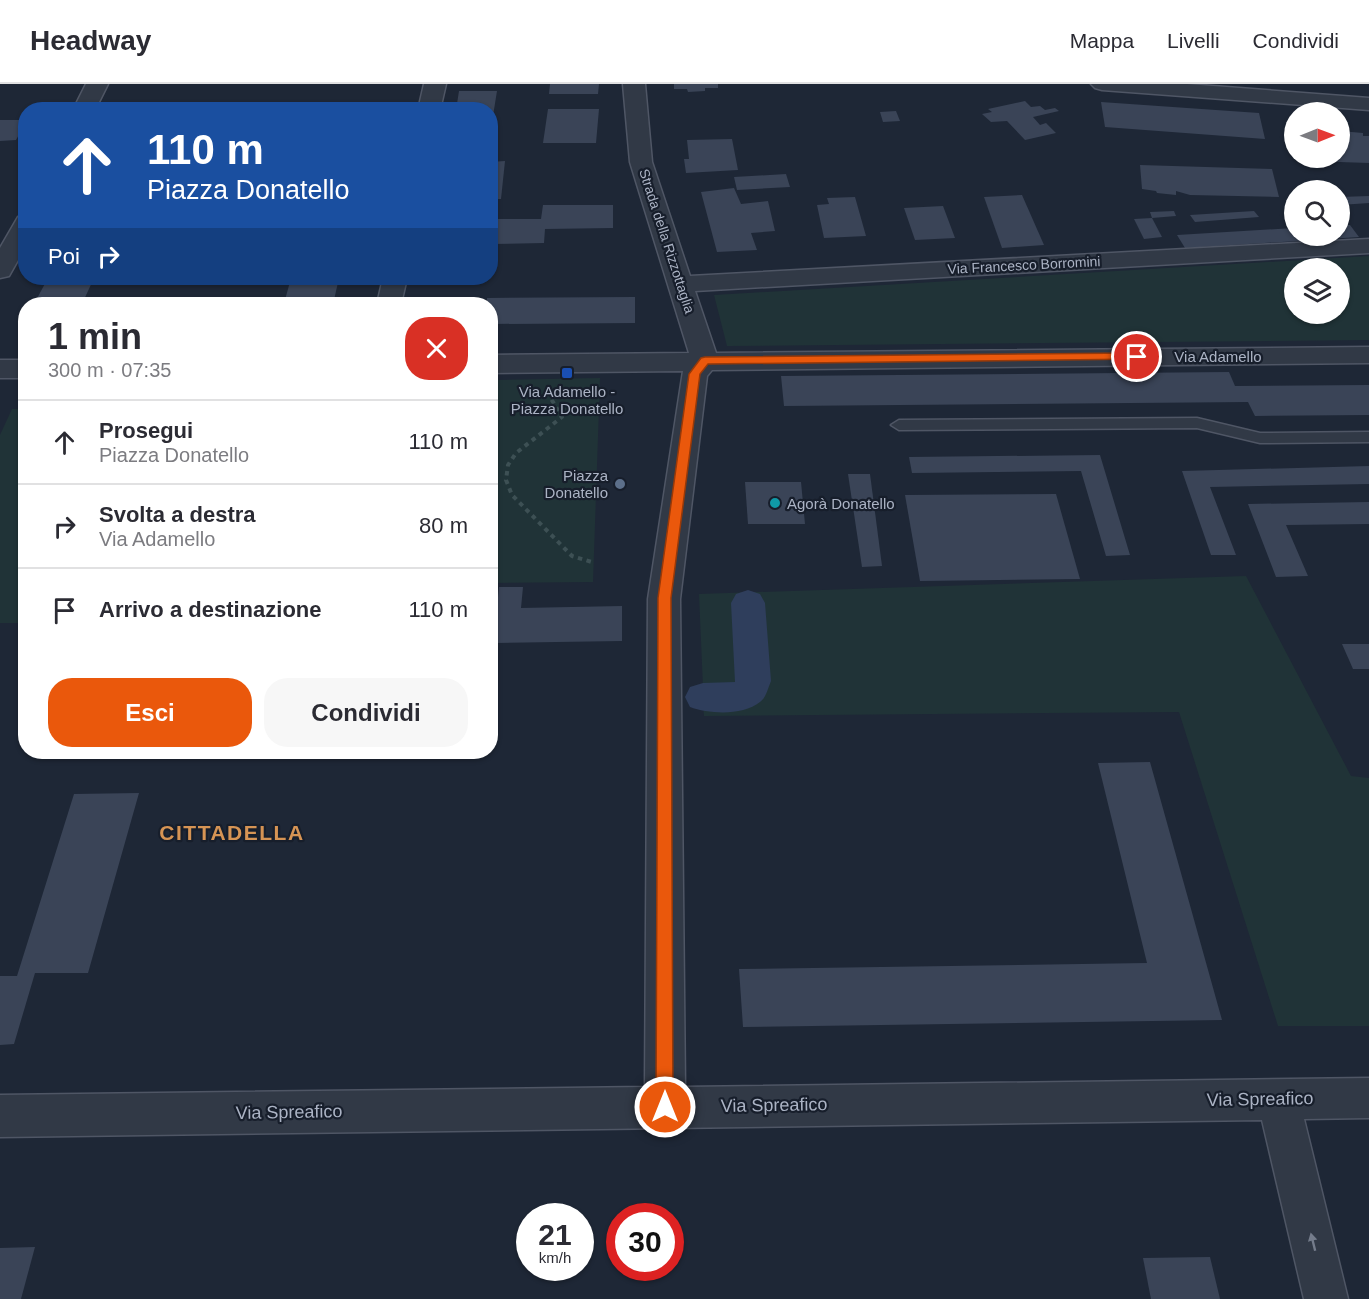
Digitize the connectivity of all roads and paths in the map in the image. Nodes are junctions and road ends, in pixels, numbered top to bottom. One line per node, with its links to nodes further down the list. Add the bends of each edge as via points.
1 (97, 84): 6 (street)
2 (435, 84): 7 (street)
3 (634, 84): 12 (street, Strada della Rizzottaglia, via 641,162)
4 (1102, 84): 5 (street)
5 (1176, 87): 8 (street)
6 (88, 102)
7 (431, 102)
8 (1369, 104)
9 (18, 237): 11 (street)
10 (1369, 246): 12 (street, Via Francesco Borromini)
11 (0, 271)
12 (679, 284): 14 (street, Strada della Rizzottaglia)
13 (1369, 355): 14 (street, Via Adamello)
14 (705, 361): 15 (street, Via Adamello); 24 (street, via 694,374 664,598)
15 (498, 364)
16 (0, 369): 17 (street)
17 (18, 369)
18 (545, 388): 21 (path, via 562,417 516,453 508,465 506,480 512,495 572,556)
19 (899, 425): 20 (lane, via 1197,423 1260,438)
20 (1369, 437)
21 (595, 563)
22 (1278, 1098): 23 (street, Via Spreafico); 24 (street, Via Spreafico); 26 (street, one-way to 22)
23 (1369, 1098)
24 (665, 1107): 25 (street, Via Spreafico)
25 (0, 1116)
26 (1326, 1299)

